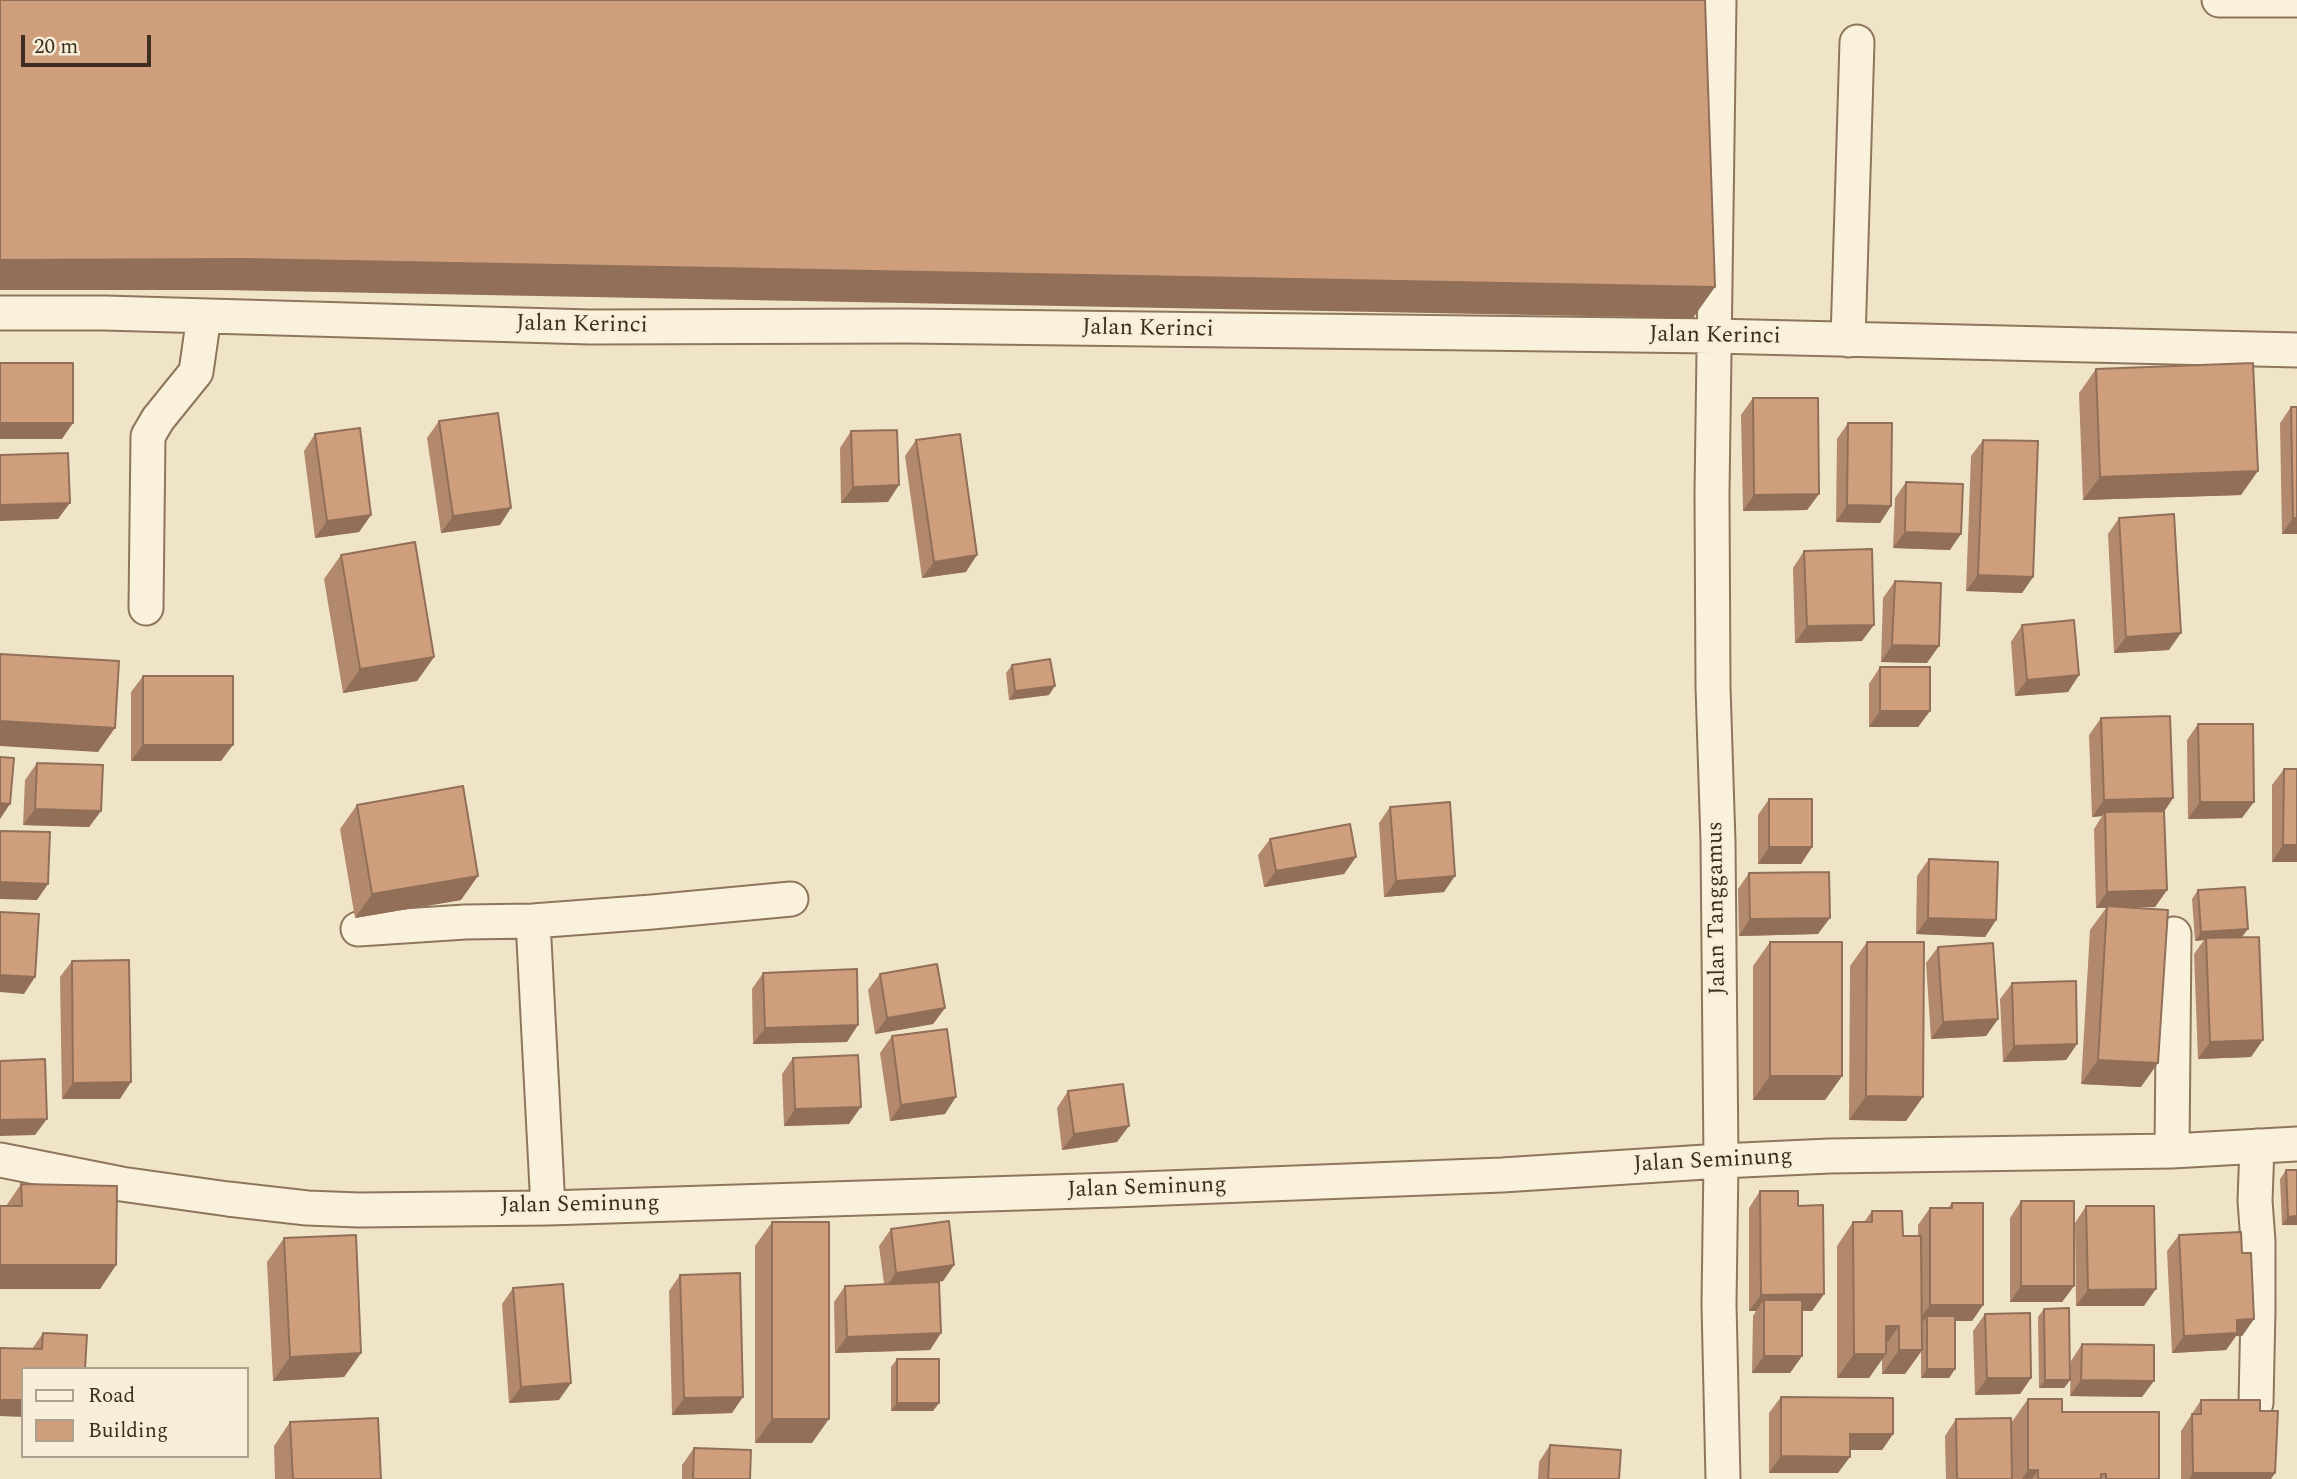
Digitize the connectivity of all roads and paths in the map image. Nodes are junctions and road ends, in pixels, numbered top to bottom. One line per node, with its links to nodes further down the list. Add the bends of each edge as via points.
1 (1719, 0): 7 (street, Jalan Tanggamus)
2 (2219, 0): 3 (street)
3 (2297, 1)
4 (1857, 42): 8 (street)
5 (0, 313): 6 (street, Jalan Kerinci)
6 (204, 316): 7 (street, Jalan Kerinci, via 590,327 906,326); 10 (street, via 196,372 148,436)
7 (1713, 336): 8 (street, Jalan Kerinci); 19 (street, Jalan Tanggamus)
8 (1848, 340): 9 (street, Jalan Kerinci)
9 (2297, 350)
10 (146, 608)
11 (791, 899): 12 (street)
12 (533, 921): 13 (street); 20 (street)
13 (358, 929)
14 (2174, 934): 17 (street)
15 (2297, 1144): 16 (street, Jalan Seminung)
16 (2257, 1146): 17 (street, Jalan Seminung); 21 (street)
17 (2172, 1152): 19 (street, Jalan Seminung)
18 (0, 1160): 20 (street, Jalan Seminung, via 121,1184 307,1208)
19 (1721, 1161): 20 (street, Jalan Seminung, via 1433,1178); 22 (street, Jalan Tanggamus, via 1718,1304)
20 (548, 1208)
21 (2256, 1403)
22 (1723, 1479)

